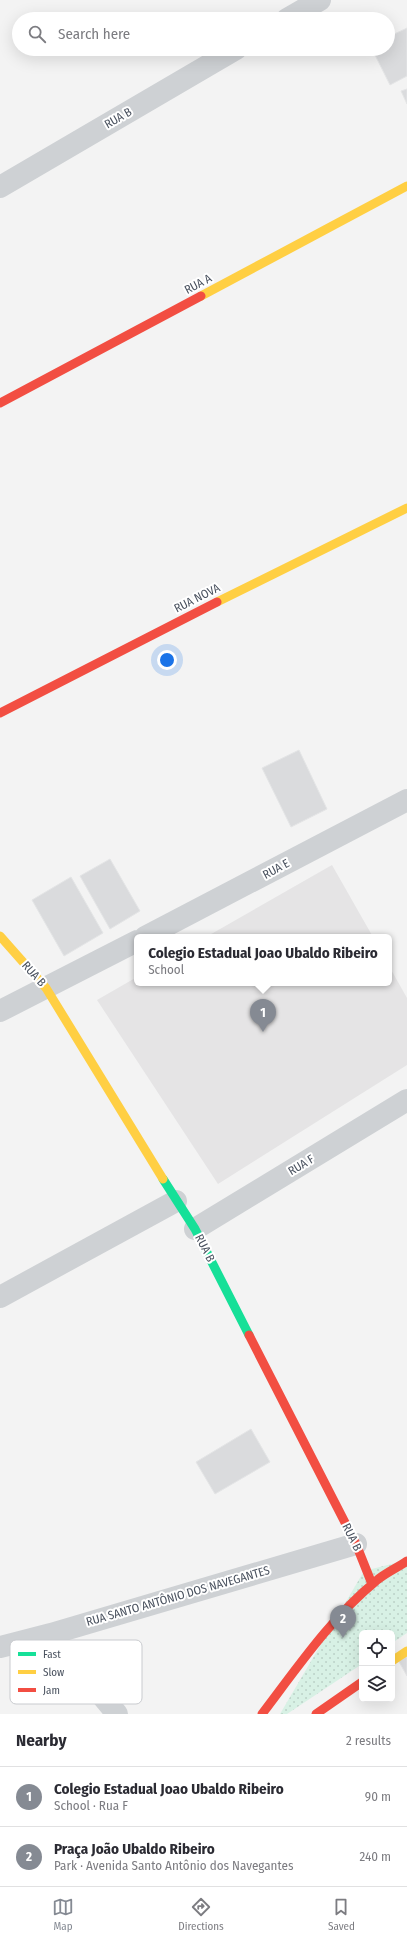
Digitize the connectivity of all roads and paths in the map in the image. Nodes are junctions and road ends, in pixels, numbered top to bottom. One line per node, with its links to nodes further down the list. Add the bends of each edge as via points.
1 (320, 0): 2 (street)
2 (299, 12)
3 (224, 56): 5 (street, RUA B)
4 (407, 186): 6 (street, RUA A)
5 (0, 187)
6 (0, 403)
7 (407, 508): 8 (street, RUA NOVA, via 299,560)
8 (0, 713)
9 (407, 800): 10 (street, RUA E)
10 (151, 934)
11 (0, 936): 13 (street, RUA B)
12 (134, 943): 13 (street)
13 (46, 988): 14 (street); 16 (street, RUA B)
14 (0, 1011)
15 (407, 1100): 17 (street, RUA F)
16 (176, 1201): 17 (street, RUA B); 18 (street)
17 (195, 1229): 19 (street, RUA B)
18 (0, 1297)
19 (356, 1544): 21 (street, RUA B); 22 (street, RUA SANTO ANTÔNIO DOS NAVEGANTES)
20 (407, 1561): 21 (street)
21 (372, 1584): 32 (street, via 316,1645)
22 (51, 1634): 23 (street, RUA SANTO ANTÔNIO DOS NAVEGANTES); 24 (street)
23 (27, 1640)
24 (56, 1640)
25 (10, 1644): 26 (street, RUA SANTO ANTÔNIO DOS NAVEGANTES)
26 (0, 1647)
27 (407, 1651): 28 (street)
28 (395, 1659)
29 (359, 1684): 33 (street)
30 (109, 1704): 31 (street)
31 (117, 1714)
32 (262, 1714)
33 (316, 1714)

